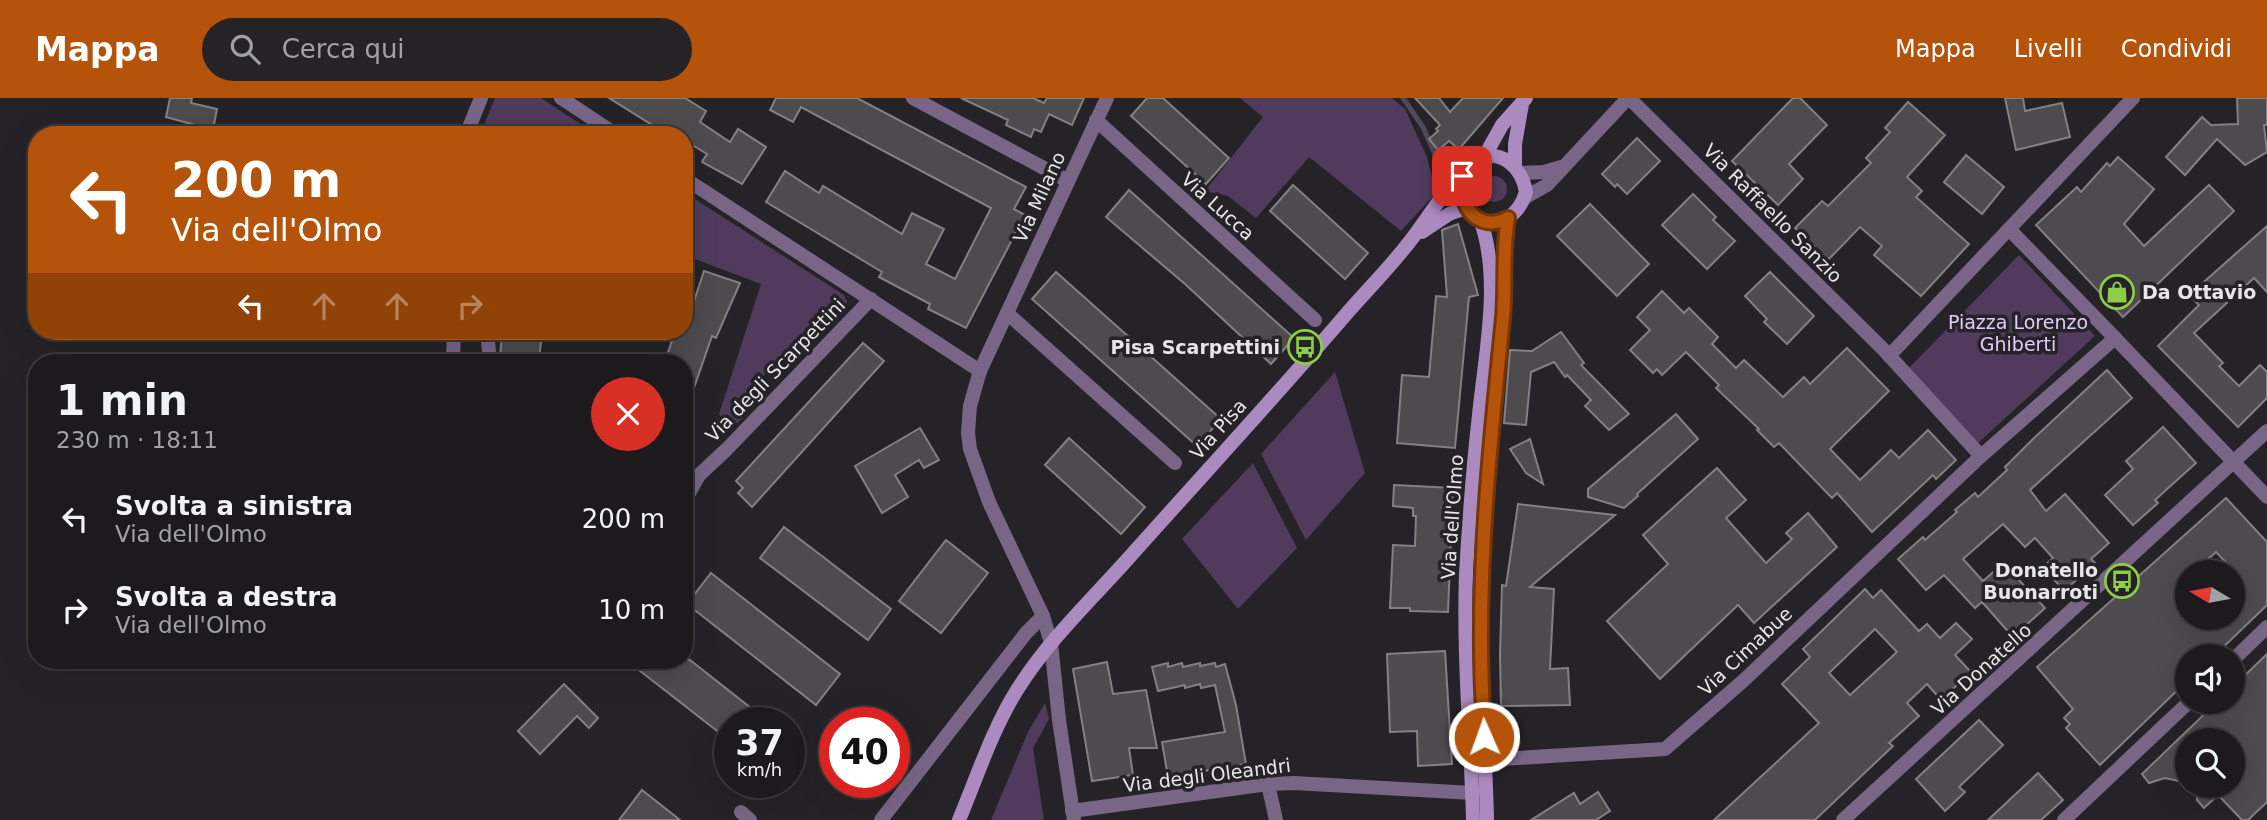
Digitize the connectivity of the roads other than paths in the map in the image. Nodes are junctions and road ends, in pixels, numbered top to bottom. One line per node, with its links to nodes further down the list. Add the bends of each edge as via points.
1 (481, 98): 9 (street)
2 (561, 98): 10 (street)
3 (913, 98): 15 (street)
4 (1107, 98): 8 (street, Via Milano)
5 (1629, 98): 12 (street); 27 (street, Via Raffaello Sanzio)
6 (2133, 98): 21 (street)
7 (1524, 100): 11 (main road, via 1502,125); 13 (main road, via 1515,144)
8 (1096, 120): 15 (street, Via Milano); 25 (street, Via Lucca)
9 (470, 126)
10 (603, 126)
11 (1483, 159): 13 (main road, via 1501,157); 14 (main road)
12 (1562, 167): 13 (street, via 1544,172); 17 (street, via 1543,189)
13 (1518, 169): 17 (main road)
14 (1462, 176): 18 (main road); 22 (main road, Via Pisa)
15 (1068, 181): 24 (street, Via Milano)
16 (693, 184): 23 (street, Via degli Scarpettini)
17 (1524, 198): 19 (main road)
18 (1466, 208): 20 (main road); 22 (main road, Via Pisa, via 1440,218)
19 (1508, 218): 20 (main road); 40 (main road, Via dell'Olmo, via 1480,646)
20 (1480, 219): 42 (main road, Via dell'Olmo, via 1491,273 1466,575)
21 (2009, 229): 26 (street); 27 (street)
22 (1412, 239): 37 (main road, Via Pisa)
23 (871, 299): 28 (street, Via degli Scarpettini); 33 (street, Via degli Scarpettini)
24 (1007, 313): 28 (street); 32 (street)
25 (1315, 320)
26 (2115, 338): 30 (street); 31 (street)
27 (1889, 356): 30 (street)
28 (980, 371): 35 (street, via 970,406 970,449 989,502)
29 (2267, 431): 31 (street, Via Donatello)
30 (1981, 456): 40 (street, Via Cimabue, via 1665,749)
31 (2234, 461): 34 (street); 49 (street, Via Donatello)
32 (1175, 463)
33 (693, 486)
34 (2267, 497)
35 (1043, 616): 37 (street); 44 (street)
36 (2267, 627): 38 (street)
37 (1051, 643): 43 (street); 45 (main road, Via Pisa, via 1009,704)
38 (2245, 648)
39 (2176, 714): 50 (street)
40 (1485, 761): 48 (main road, Via dell'Olmo)
41 (1268, 784): 42 (street, Via degli Oleandri); 43 (street, Via degli Oleandri); 46 (street)
42 (1472, 793): 47 (main road, Via dell'Olmo)
43 (1073, 816)
44 (881, 820)
45 (958, 820)
46 (1276, 820)
47 (1473, 820)
48 (1486, 820)
49 (1843, 820)
50 (2064, 820)

